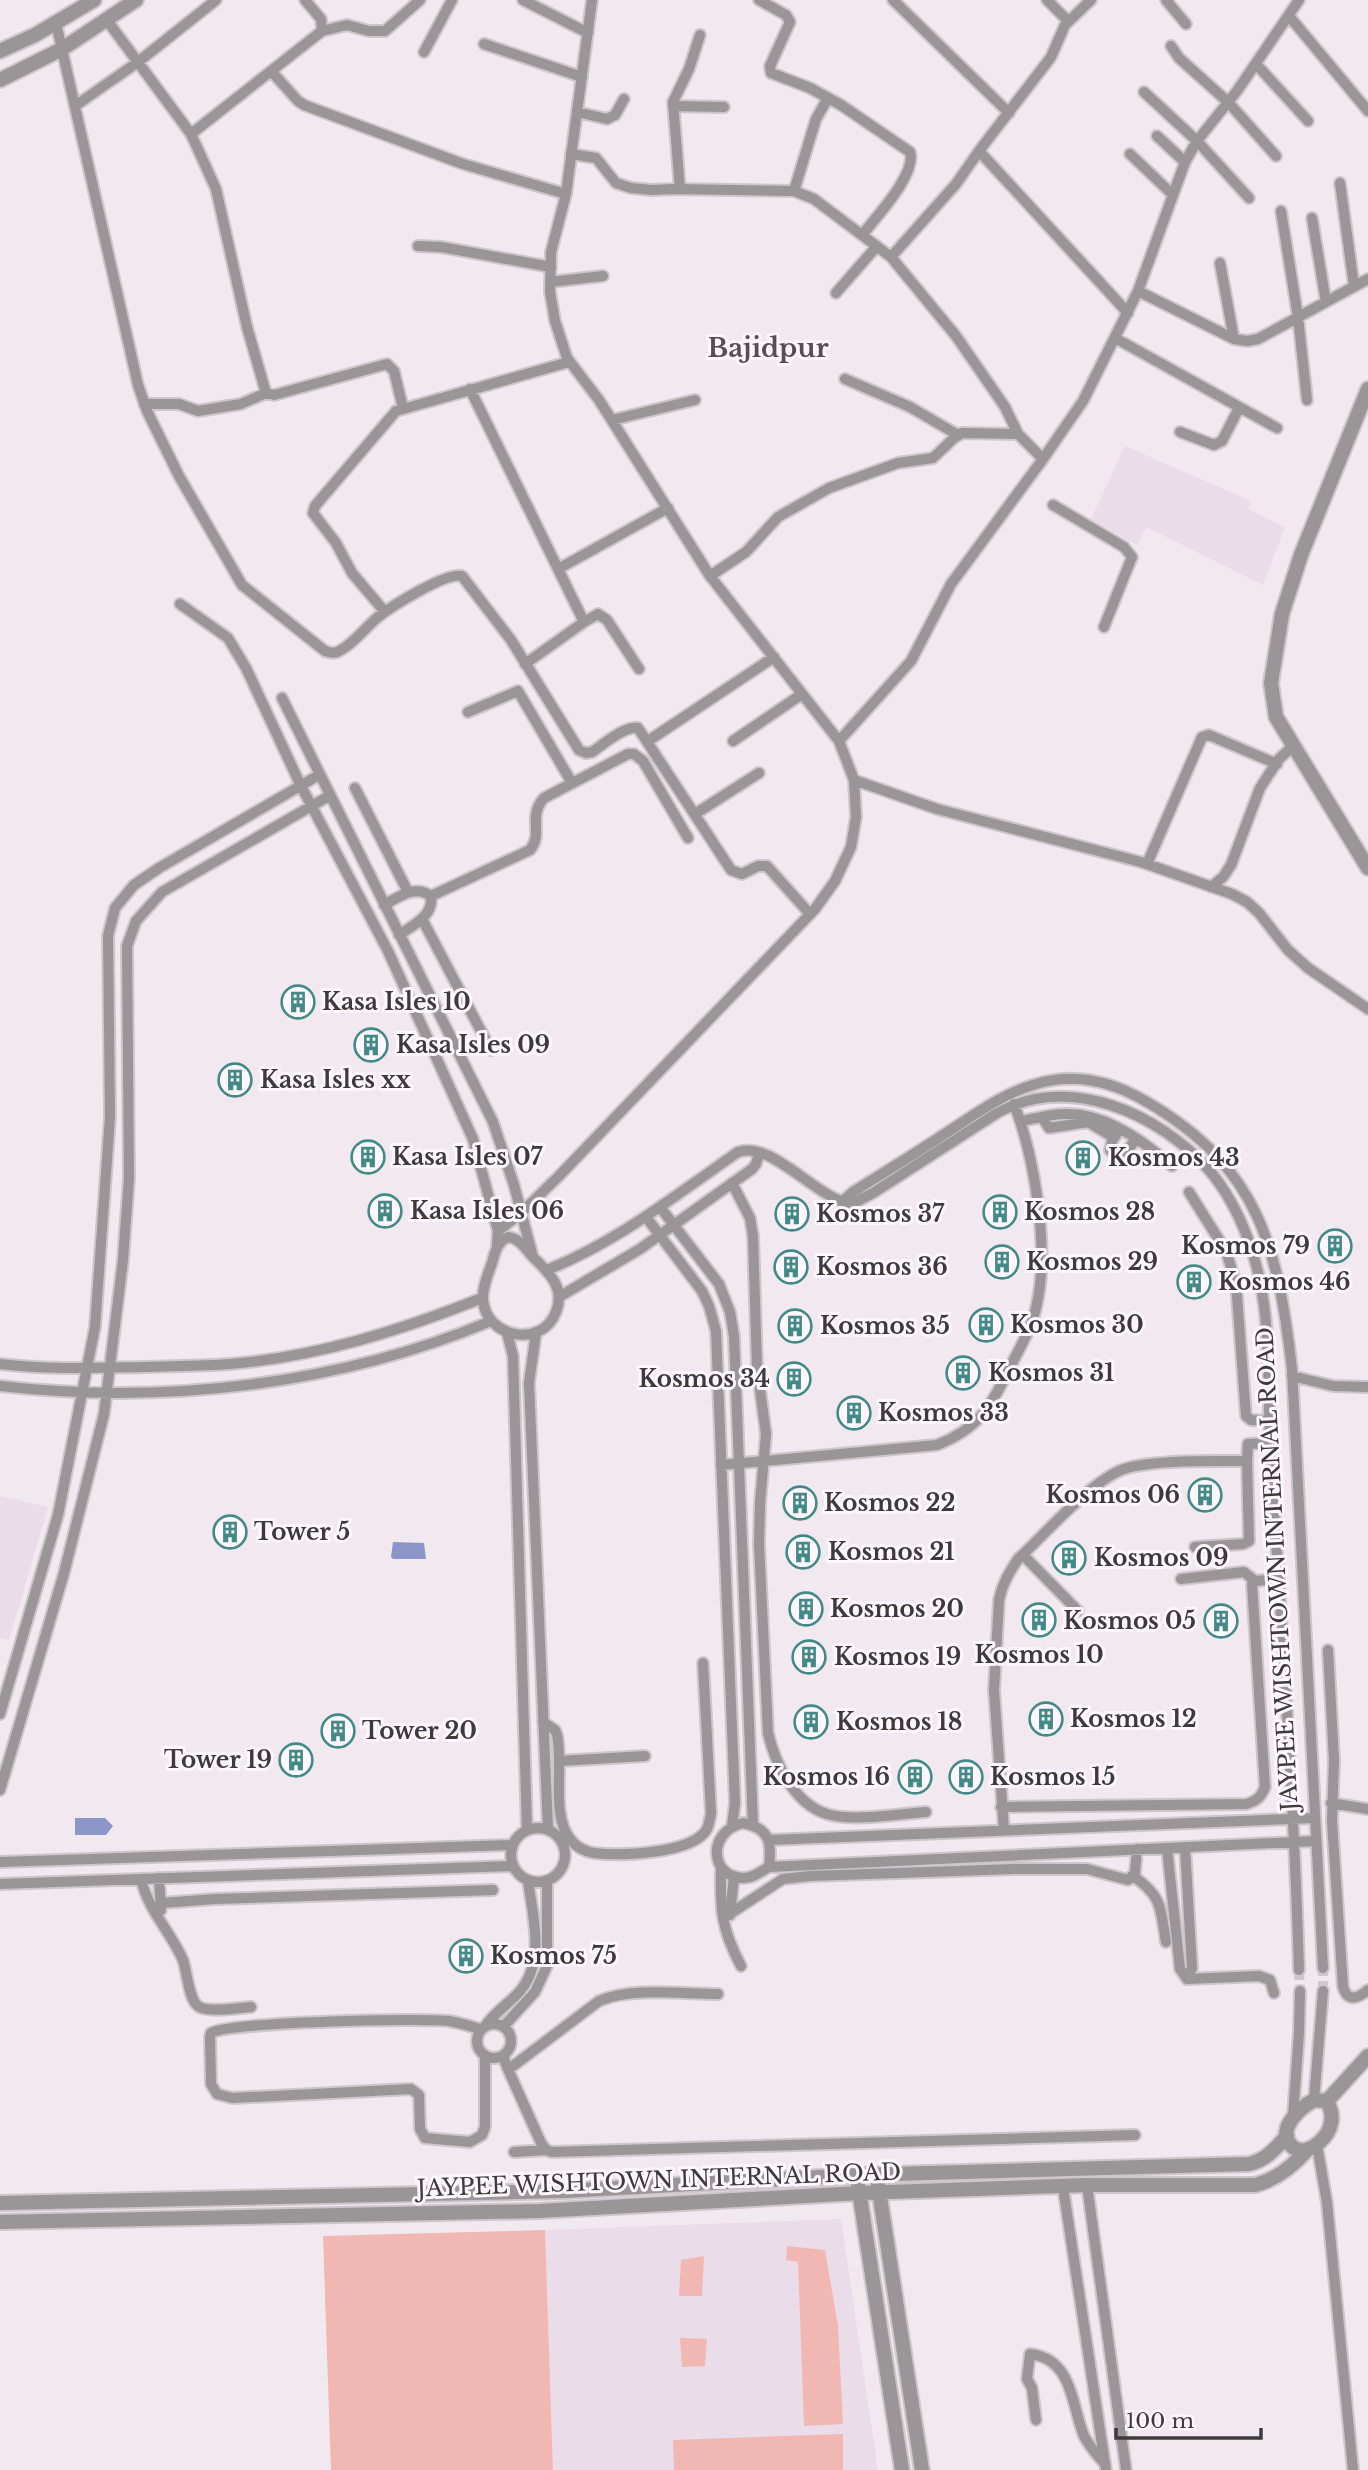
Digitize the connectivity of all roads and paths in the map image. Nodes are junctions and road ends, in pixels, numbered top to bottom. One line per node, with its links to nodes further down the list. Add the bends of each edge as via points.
1 (94, 0): 18 (street)
2 (136, 0): 16 (street)
3 (216, 0): 28 (street)
4 (304, 0): 20 (street, via 321,19)
5 (420, 0): 20 (street, via 385,31 347,25)
6 (452, 0): 27 (street)
7 (523, 0): 21 (street)
8 (593, 0): 21 (street)
9 (893, 0): 42 (street)
10 (1047, 0): 17 (street)
11 (1091, 0): 17 (street)
12 (1166, 0): 19 (street)
13 (1298, 0): 15 (street)
14 (762, 1): 34 (street, via 790,22 770,65 771,73)
15 (1289, 16): 29 (street); 40 (street)
16 (106, 19): 25 (street); 28 (street)
17 (1068, 22): 42 (street, via 1054,53)
18 (56, 23): 25 (street); 26 (street)
19 (1186, 24)
20 (322, 31): 30 (street)
21 (588, 33): 31 (street)
22 (700, 35): 38 (street)
23 (484, 44): 31 (street)
24 (1171, 46): 36 (street, via 1184,64)
25 (62, 49): 32 (street); 37 (street)
26 (0, 51)
27 (425, 52)
28 (138, 62): 37 (street); 44 (street)
29 (1256, 64): 36 (street); 43 (street)
30 (272, 72): 44 (street); 55 (street, via 304,105 463,164)
31 (582, 77): 41 (street)
32 (0, 80)
33 (1144, 92): 46 (street)
34 (828, 98): 54 (street, via 816,118); 60 (street, via 907,149 912,158 903,181)
35 (624, 99): 41 (street, via 615,115 607,119)
36 (1228, 102): 46 (street); 50 (street)
37 (75, 106): 84 (street)
38 (673, 106): 39 (street); 53 (street)
39 (724, 107)
40 (1368, 111)
41 (577, 112): 48 (street)
42 (1009, 113): 47 (street)
43 (1308, 121)
44 (191, 134): 81 (street, via 216,190)
45 (1157, 136): 51 (street)
46 (1197, 141): 51 (street); 57 (street)
47 (979, 151): 63 (street); 73 (street)
48 (571, 154): 53 (street, via 596,158 620,185); 55 (street)
49 (1129, 154): 56 (street)
50 (1276, 156)
51 (1185, 162): 56 (street)
52 (1340, 184): 69 (street)
53 (681, 189): 54 (street)
54 (794, 191): 60 (street, via 814,199)
55 (566, 194): 65 (street)
56 (1173, 195): 70 (street)
57 (1249, 198)
58 (1281, 211): 74 (street)
59 (1312, 218): 72 (street)
60 (863, 234): 62 (street)
61 (418, 246): 65 (street)
62 (877, 246): 63 (street); 71 (street)
63 (891, 257): 90 (street, via 956,336)
64 (1220, 264): 76 (street)
65 (551, 267): 68 (street)
66 (603, 276): 68 (street)
67 (1368, 279): 69 (street)
68 (550, 282): 77 (street, via 555,321)
69 (1354, 286): 72 (street)
70 (1138, 291): 73 (street); 76 (street)
71 (836, 293)
72 (1326, 302): 74 (street)
73 (1128, 313): 75 (street)
74 (1298, 317): 76 (street, via 1258,339); 83 (street)
75 (1115, 338): 86 (street); 92 (street, via 1083,401)
76 (1234, 339)
77 (569, 362): 79 (street); 87 (street)
78 (845, 379): 91 (street, via 910,407)
79 (470, 389): 85 (street); 95 (street)
80 (1368, 389): 110 (street, via 1282,614 1273,660 1273,702)
81 (266, 393): 84 (street, via 241,404 198,411 179,404); 85 (street, via 274,395 387,364 394,370)
82 (695, 400): 87 (street)
83 (1307, 400)
84 (144, 404): 98 (street, via 179,476 236,576 250,592 331,653 344,649)
85 (403, 408): 98 (street, via 392,414 313,509 352,573)
86 (1239, 408): 88 (street); 89 (street, via 1222,441 1214,445)
87 (612, 420): 94 (street)
88 (1277, 428)
89 (1180, 432)
90 (1018, 433): 91 (street); 92 (street)
91 (958, 435): 96 (street, via 933,458 898,463 848,479 795,505 746,552)
92 (1044, 459): 109 (street, via 951,584 911,661)
93 (1053, 505): 100 (street, via 1130,552 1132,562)
94 (668, 509): 95 (street); 96 (street)
95 (558, 569): 99 (street)
96 (710, 576): 101 (street)
97 (180, 604): 116 (street, via 228,638)
98 (385, 612): 102 (street, via 449,576 462,576)
99 (584, 622): 102 (street); 103 (street, via 602,614)
100 (1104, 627)
101 (774, 657): 104 (street); 107 (street)
102 (525, 664): 107 (street, via 579,750 592,752 633,727)
103 (639, 669)
104 (802, 694): 108 (street); 109 (street)
105 (282, 698): 113 (street)
106 (468, 712): 115 (street, via 518,691)
107 (648, 741): 120 (street)
108 (733, 741)
109 (839, 741): 114 (street)
110 (1292, 747): 111 (street); 123 (street)
111 (1277, 764): 122 (street, via 1209,735 1202,737); 124 (street, via 1260,788 1228,872)
112 (759, 773): 120 (street)
113 (319, 775): 116 (street); 118 (street)
114 (854, 780): 122 (street, via 937,809); 128 (street, via 856,817 850,847 835,881)
115 (572, 783): 121 (street, via 634,754 643,761); 126 (street, via 536,807 535,845 530,850)
116 (301, 786): 119 (street); 140 (street, via 159,868 134,885 115,908 108,936 110,1117)
117 (355, 788): 125 (street)
118 (329, 796): 119 (street); 127 (street)
119 (312, 807): 142 (street, via 162,892 136,921 127,946); 148 (street, via 387,951 473,1139)
120 (695, 814): 128 (street, via 731,870 742,874 767,866)
121 (688, 838)
122 (1147, 863): 124 (street)
123 (1368, 867)
124 (1211, 887): 131 (street, via 1247,902 1308,968)
125 (408, 892): 126 (street, via 418,890); 127 (street)
126 (431, 896): 129 (street, via 430,910)
127 (384, 905): 130 (street)
128 (810, 914): 145 (street)
129 (422, 919): 130 (street); 132 (street)
130 (399, 935): 145 (street, via 493,1122)
131 (1368, 1009)
132 (491, 1050)
133 (1014, 1104): 134 (street); 143 (street, JAYPEE WISHTOWN INTERNAL ROAD, via 856,1203); 153 (street, JAYPEE WISHTOWN INTERNAL ROAD, via 1038,1097 1104,1102 1165,1133 1210,1171 1230,1200)
134 (1020, 1121): 135 (street, via 1042,1117 1049,1128 1088,1122); 170 (street, via 1036,1189 1041,1279 1028,1331 982,1417 937,1445)
135 (1114, 1132): 136 (street); 136 (street, via 1110,1146 1118,1158)
136 (1135, 1139): 138 (street)
137 (759, 1153): 139 (street, via 756,1164); 143 (street); 144 (street, via 738,1152)
138 (1172, 1166)
139 (732, 1183): 147 (street); 170 (street, via 752,1227)
140 (105, 1192): 142 (street); 161 (street, via 95,1326)
141 (1189, 1192): 168 (street, via 1226,1251 1236,1283 1246,1416)
142 (128, 1197): 162 (street)
143 (842, 1202): 154 (street, JAYPEE WISHTOWN INTERNAL ROAD, via 1000,1098 1058,1079 1105,1082 1174,1117 1228,1167 1250,1199)
144 (660, 1207): 146 (street); 147 (street)
145 (522, 1212): 148 (street); 151 (street)
146 (646, 1217): 149 (street); 152 (street)
147 (674, 1226): 149 (street); 172 (street, via 719,1284 730,1312)
148 (498, 1231): 150 (street)
149 (660, 1236): 155 (street); 173 (street, via 702,1291 716,1331)
150 (497, 1245): 151 (street, via 512,1237); 156 (street)
151 (533, 1257): 152 (street)
152 (547, 1270): 155 (street)
153 (1258, 1272): 154 (street); 168 (street, JAYPEE WISHTOWN INTERNAL ROAD, via 1270,1370)
154 (1277, 1273): 163 (street, JAYPEE WISHTOWN INTERNAL ROAD)
155 (559, 1297): 159 (street, via 556,1312)
156 (482, 1298): 157 (street); 162 (street, via 409,1326 289,1355 231,1364)
157 (491, 1321): 158 (street); 166 (street, via 419,1348 255,1386)
158 (507, 1333): 159 (street); 199 (street, via 513,1356)
159 (536, 1333): 185 (street, via 529,1383)
160 (0, 1364): 161 (street)
161 (87, 1368): 162 (street); 167 (street)
162 (109, 1368): 166 (street)
163 (1292, 1376): 164 (street, via 1333,1386); 195 (street, JAYPEE WISHTOWN INTERNAL ROAD)
164 (1365, 1385)
165 (0, 1386): 167 (street)
166 (107, 1392): 167 (street); 188 (street, via 64,1573)
167 (82, 1393): 184 (street, via 58,1515)
168 (1270, 1421): 169 (street, JAYPEE WISHTOWN INTERNAL ROAD)
169 (1270, 1443): 171 (street, via 1248,1444); 179 (street, JAYPEE WISHTOWN INTERNAL ROAD)
170 (764, 1461): 172 (street); 174 (street)
171 (1247, 1461): 176 (street, via 1249,1541); 177 (street, via 1121,1470 1104,1479)
172 (738, 1464): 173 (street); 175 (street)
173 (721, 1465): 197 (street)
174 (761, 1482): 175 (street); 193 (street, via 759,1544 768,1732 773,1753 790,1783 810,1803 829,1815)
175 (739, 1483): 196 (street)
176 (1195, 1547)
177 (1023, 1555): 181 (street); 190 (street, via 1001,1587 999,1600 994,1690)
178 (1181, 1579): 180 (street, via 1244,1572)
179 (1278, 1579): 180 (street); 194 (street, JAYPEE WISHTOWN INTERNAL ROAD)
180 (1255, 1581): 190 (street, via 1265,1787 1261,1796 1246,1804)
181 (1078, 1611)
182 (1328, 1650): 189 (street, via 1335,1760)
183 (703, 1663): 187 (street, via 710,1813 707,1830 691,1842 661,1852 592,1853 579,1848 561,1819)
184 (0, 1714)
185 (543, 1722): 187 (street, via 555,1730); 198 (street)
186 (645, 1756): 187 (street)
187 (559, 1761)
188 (0, 1790)
189 (1331, 1804): 191 (street); 229 (street, via 1343,1987 1350,1998)
190 (1002, 1807): 200 (street)
191 (1368, 1809)
192 (926, 1812): 193 (street)
193 (845, 1817): 201 (street)
194 (1293, 1818): 195 (street); 200 (street); 204 (street, JAYPEE WISHTOWN INTERNAL ROAD)
195 (1314, 1818): 203 (street, JAYPEE WISHTOWN INTERNAL ROAD)
196 (753, 1825): 197 (street); 202 (street)
197 (732, 1826): 211 (street, via 718,1841)
198 (548, 1829): 199 (street); 218 (street, via 557,1835 565,1854 564,1865)
199 (527, 1830): 205 (street)
200 (1004, 1830): 201 (street)
201 (846, 1836): 202 (street)
202 (769, 1840): 212 (street)
203 (1315, 1840): 204 (street); 226 (street, JAYPEE WISHTOWN INTERNAL ROAD)
204 (1294, 1842): 206 (street); 227 (street, JAYPEE WISHTOWN INTERNAL ROAD)
205 (512, 1845): 209 (street); 210 (street)
206 (1185, 1847): 207 (street); 228 (street, via 1192,1968)
207 (1167, 1848): 208 (street); 228 (street, via 1180,1969)
208 (1138, 1849): 212 (street); 213 (street)
209 (0, 1863)
210 (513, 1866): 215 (street); 217 (street)
211 (721, 1867): 214 (street); 222 (street, via 720,1911)
212 (769, 1867): 214 (street, via 755,1876)
213 (1133, 1876): 222 (street, via 1128,1880 1087,1870 1014,1869 793,1878 776,1883); 224 (street, via 1156,1898)
214 (734, 1877): 222 (street)
215 (159, 1878): 216 (street); 221 (street)
216 (141, 1879): 219 (street); 223 (street, via 149,1905)
217 (528, 1881): 218 (street); 236 (street, via 534,1968 518,1994)
218 (547, 1881): 235 (street, via 547,1966 535,1992)
219 (0, 1884)
220 (493, 1890): 221 (street)
221 (162, 1903): 223 (street)
222 (727, 1918): 225 (street, via 728,1942)
223 (160, 1920): 234 (street, via 184,1963 197,2006 205,2010)
224 (1166, 1942)
225 (741, 1966)
226 (1323, 1968)
227 (1299, 1970)
228 (1187, 1979): 232 (street, via 1259,1976 1270,1980)
229 (1368, 1990)
230 (1300, 1991): 241 (street)
231 (1323, 1991): 240 (street, JAYPEE WISHTOWN INTERNAL ROAD)
232 (1274, 1993)
233 (718, 1994): 239 (street, via 611,1996 513,2066)
234 (251, 2007)
235 (504, 2026): 236 (street, via 492,2023); 239 (street, via 511,2041)
236 (483, 2027): 237 (street, via 476,2042); 237 (street, via 416,2020 217,2030 210,2037 211,2084 217,2094 232,2098 411,2089 419,2095 420,2129 425,2138 470,2142 482,2135 485,2127)
237 (485, 2056): 239 (street)
238 (1368, 2056): 240 (street)
239 (505, 2062): 245 (street)
240 (1320, 2100): 241 (street); 244 (street, JAYPEE WISHTOWN INTERNAL ROAD, via 1331,2110 1331,2124)
241 (1293, 2116): 243 (street)
242 (1135, 2135): 245 (street)
243 (1287, 2136): 244 (street, via 1298,2150); 248 (street, JAYPEE WISHTOWN INTERNAL ROAD, via 1269,2156 1249,2164)
244 (1312, 2147): 249 (street, JAYPEE WISHTOWN INTERNAL ROAD, via 1268,2182 1255,2185); 260 (street, via 1326,2203)
245 (546, 2150): 246 (street)
246 (514, 2152)
247 (856, 2175): 248 (street, JAYPEE WISHTOWN INTERNAL ROAD); 251 (street); 253 (street, JAYPEE WISHTOWN INTERNAL ROAD, via 565,2191)
248 (877, 2176): 252 (street)
249 (1087, 2185): 250 (street, JAYPEE WISHTOWN INTERNAL ROAD); 259 (street)
250 (1063, 2187): 252 (street, JAYPEE WISHTOWN INTERNAL ROAD); 256 (street)
251 (860, 2193): 252 (street, JAYPEE WISHTOWN INTERNAL ROAD); 254 (street, JAYPEE WISHTOWN INTERNAL ROAD, via 540,2211); 257 (street)
252 (879, 2193): 258 (street)
253 (0, 2203)
254 (0, 2222)
255 (1035, 2420): 256 (street, via 1027,2379 1030,2348 1064,2373 1085,2438)
256 (1106, 2468)
257 (902, 2470)
258 (922, 2470)
259 (1125, 2470)
260 (1353, 2470)

